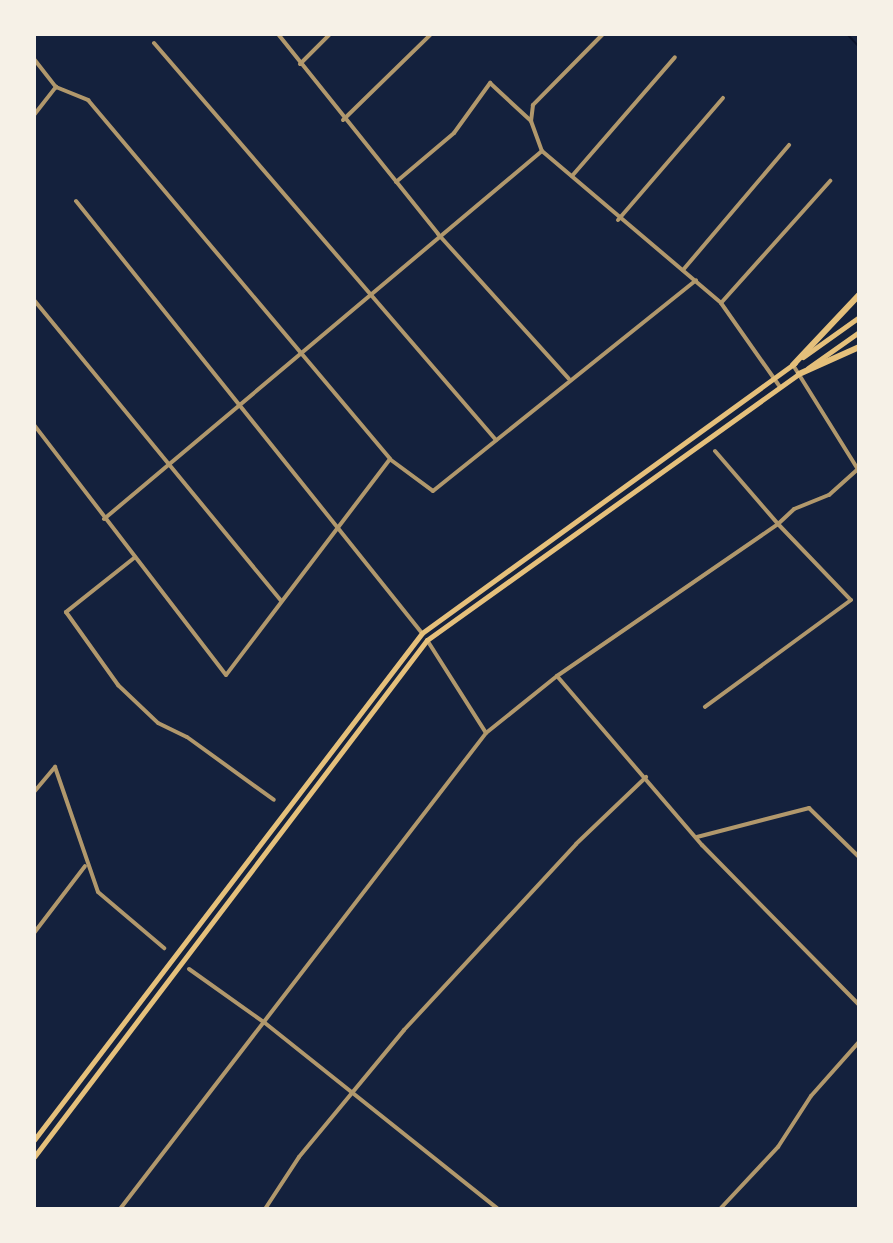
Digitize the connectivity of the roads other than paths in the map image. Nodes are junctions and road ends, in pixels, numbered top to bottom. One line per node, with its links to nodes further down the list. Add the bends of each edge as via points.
1 (278, 34): 8 (street)
2 (330, 34): 8 (street)
3 (431, 34): 12 (street)
4 (603, 34): 13 (street, via 533,105)
5 (154, 43): 24 (street)
6 (675, 57): 16 (street)
7 (34, 59): 9 (street)
8 (300, 64): 12 (street)
9 (56, 87): 11 (street); 31 (street, via 88,100)
10 (723, 98): 20 (street)
11 (34, 115)
12 (343, 120): 18 (street)
13 (531, 121): 15 (street); 18 (street, via 490,83 454,133)
14 (789, 145): 22 (street)
15 (542, 151): 16 (street); 21 (street)
16 (572, 176): 20 (street)
17 (830, 181): 27 (street)
18 (396, 182): 21 (street)
19 (76, 201): 37 (street)
20 (618, 220): 22 (street)
21 (438, 234): 24 (street); 35 (street)
22 (683, 270): 23 (street)
23 (696, 280): 27 (street); 35 (street)
24 (372, 292): 31 (street); 39 (street)
25 (859, 295): 32 (highway)
26 (34, 300): 42 (street)
27 (721, 303): 34 (street)
28 (859, 317): 32 (main road)
29 (859, 332): 33 (main road)
30 (859, 347): 33 (highway)
31 (297, 353): 37 (street); 41 (street)
32 (793, 365): 33 (street); 34 (main road)
33 (799, 374): 36 (main road); 43 (street)
34 (774, 378): 36 (street); 49 (main road)
35 (569, 379): 39 (street)
36 (780, 387): 50 (main road)
37 (239, 408): 42 (street); 46 (street)
38 (34, 425): 44 (street)
39 (496, 440): 41 (street, via 433,491)
40 (715, 451): 45 (street)
41 (390, 459): 46 (street)
42 (171, 463): 44 (street); 48 (street)
43 (858, 469): 45 (street, via 822,500 794,509)
44 (104, 519): 47 (street)
45 (778, 524): 51 (street); 52 (street, via 851,600)
46 (338, 528): 48 (street); 49 (street)
47 (134, 558): 48 (street, via 226,675); 56 (street, via 66,612 118,685 158,723 187,737)
48 (281, 602)
49 (422, 633): 50 (street); 67 (main road)
50 (427, 640): 53 (street); 68 (main road)
51 (557, 676): 53 (street); 54 (street)
52 (705, 707)
53 (486, 733): 64 (street)
54 (646, 777): 57 (street); 66 (street, via 576,844)
55 (34, 792): 59 (street, via 55,767)
56 (274, 800)
57 (696, 838): 58 (street, via 809,808); 63 (street)
58 (859, 857)
59 (85, 866): 60 (street); 61 (street, via 98,892)
60 (34, 933)
61 (164, 948)
62 (189, 969): 64 (street)
63 (859, 1005)
64 (265, 1023): 66 (street); 69 (street)
65 (859, 1042): 72 (street, via 811,1096 778,1147)
66 (351, 1090): 70 (street); 71 (street)
67 (34, 1140)
68 (34, 1157)
69 (120, 1209)
70 (265, 1209)
71 (498, 1209)
72 (720, 1209)

